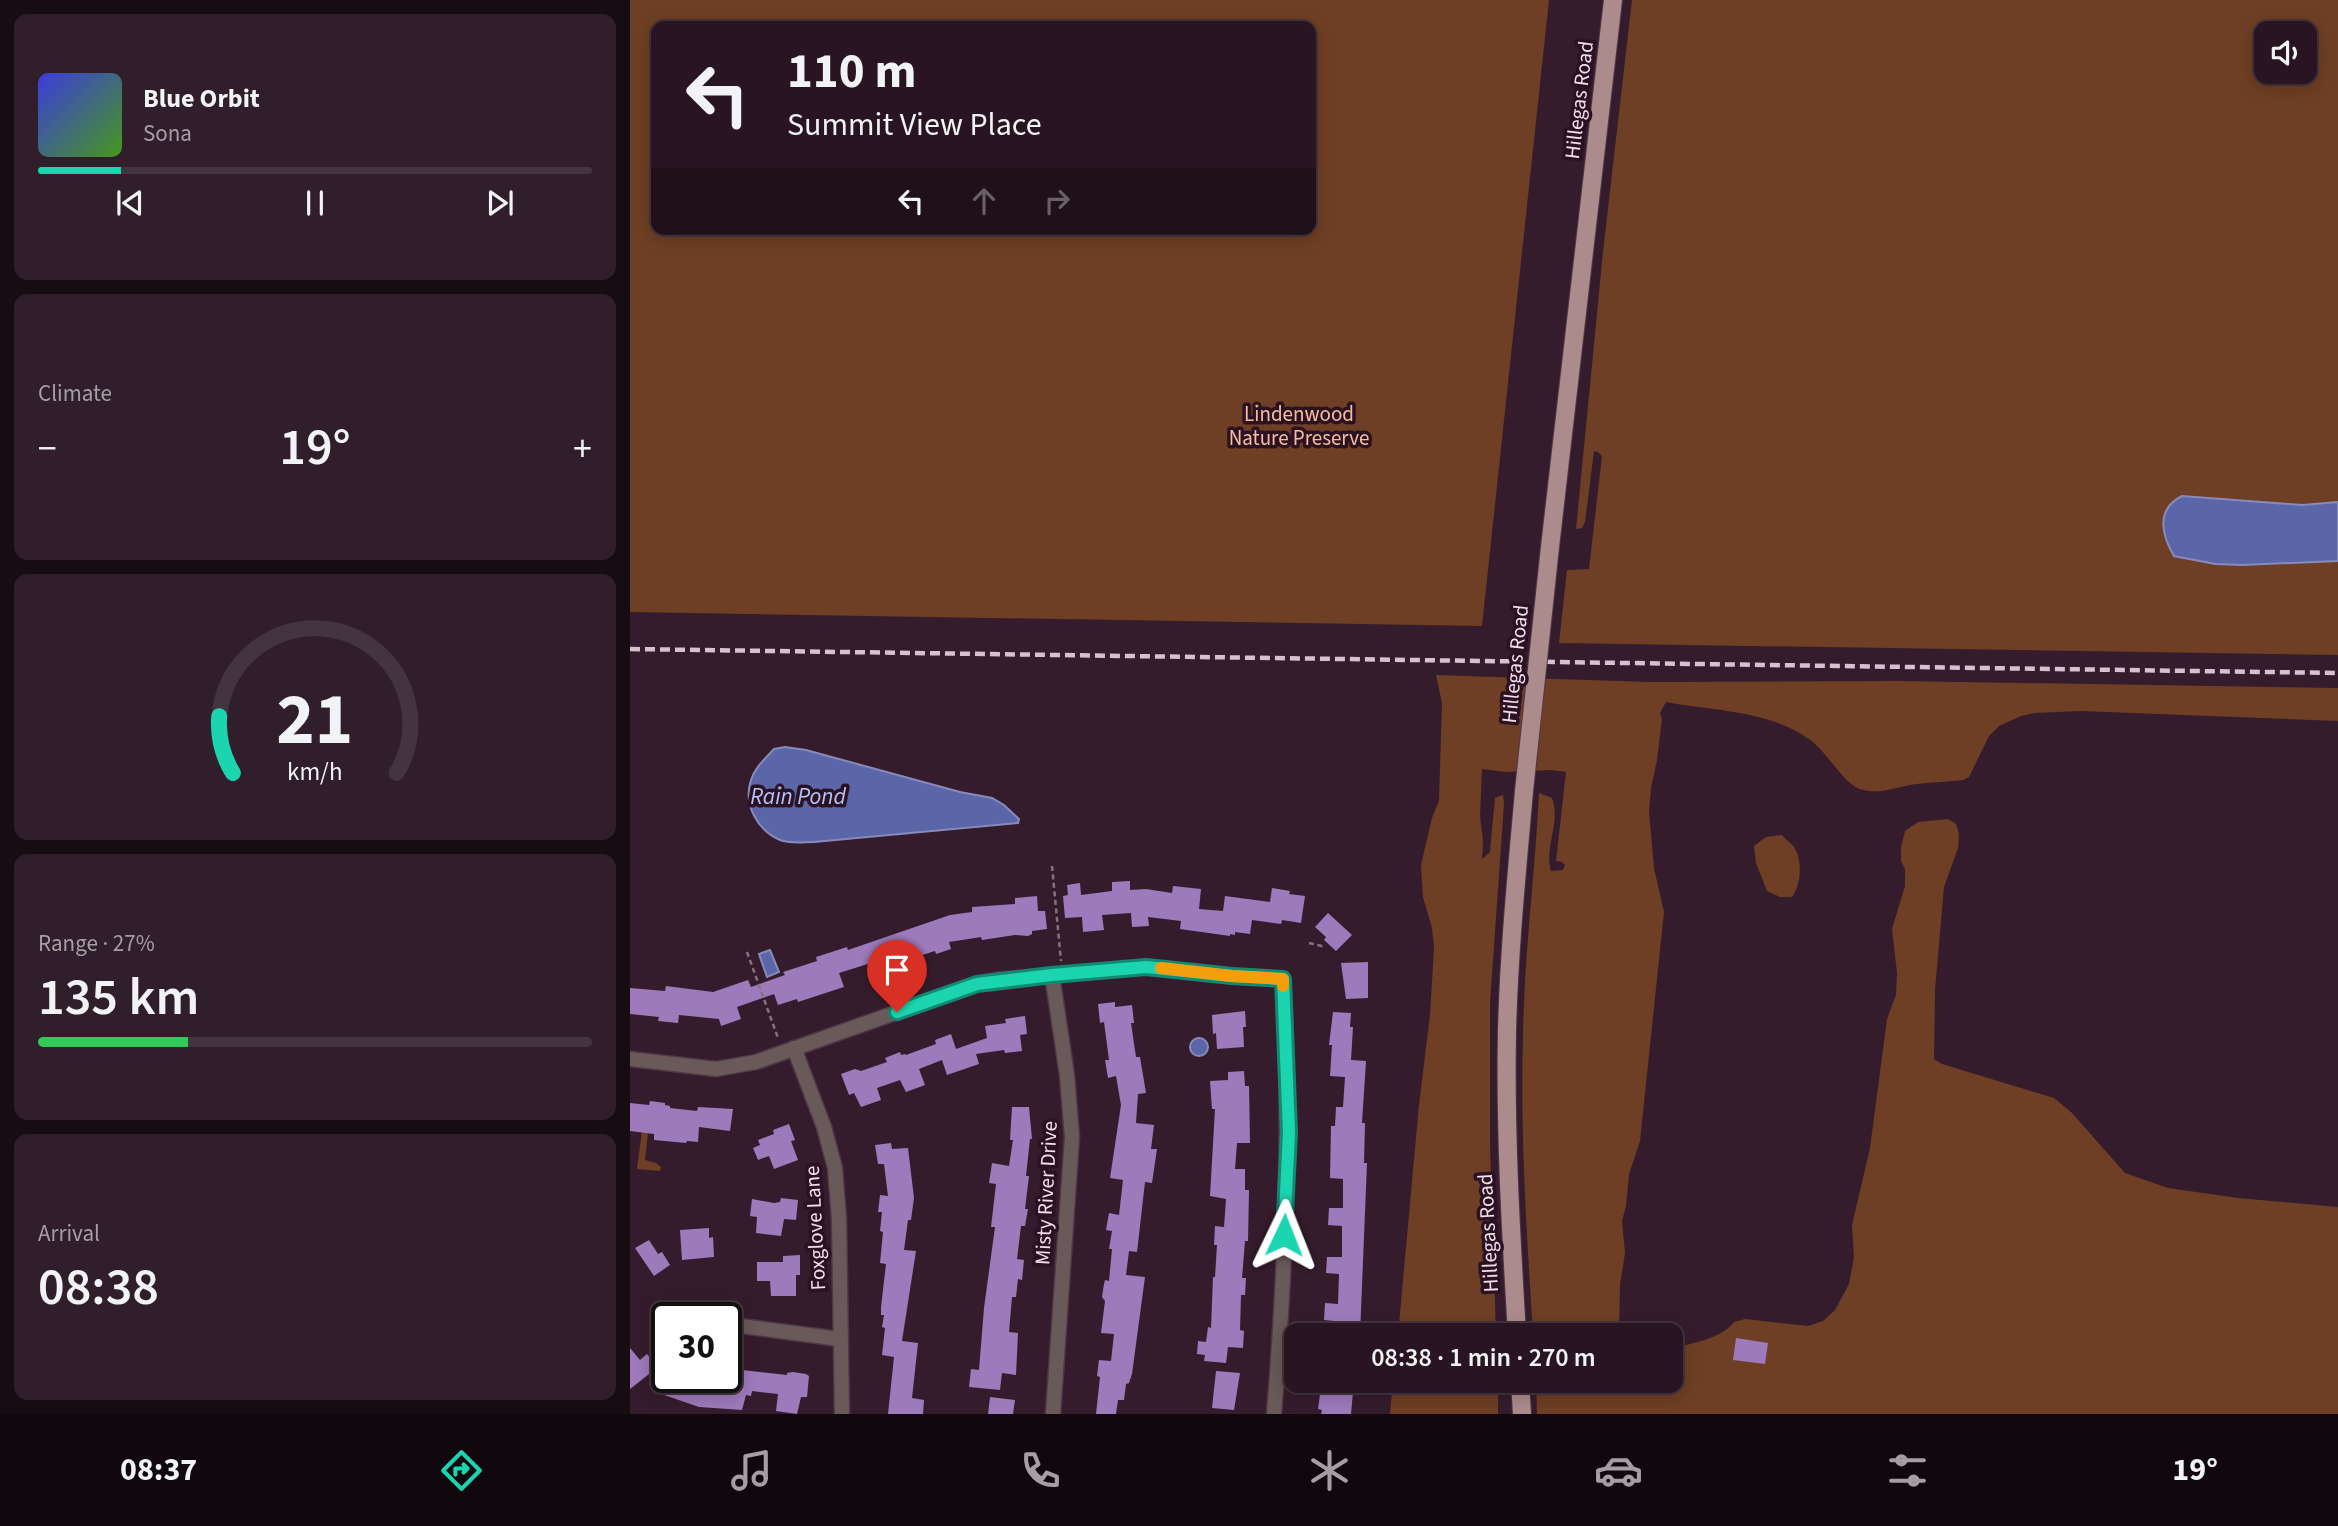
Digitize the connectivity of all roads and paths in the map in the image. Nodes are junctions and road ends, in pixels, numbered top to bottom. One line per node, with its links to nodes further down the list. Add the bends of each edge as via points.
1 (1613, 0): 10 (main road, Hillegas Road, bridge, via 1514,904 1507,1030 1507,1168)
2 (1052, 866): 6 (path)
3 (1310, 943): 4 (path)
4 (1324, 944)
5 (747, 952): 7 (path)
6 (1056, 969): 8 (street, via 977,984); 15 (street, Misty River Drive, via 1072,1137); 16 (street, via 1146,967 1283,979 1289,1136)
7 (779, 1042)
8 (794, 1048): 9 (street, via 756,1062 716,1069); 12 (street, Foxglove Lane, via 835,1168)
9 (630, 1059)
10 (1516, 1323)
11 (742, 1326): 12 (street)
12 (839, 1339): 14 (street, Foxglove Lane)
13 (1521, 1393): 17 (main road)
14 (842, 1414)
15 (1053, 1414)
16 (1274, 1414)
17 (1522, 1414)

